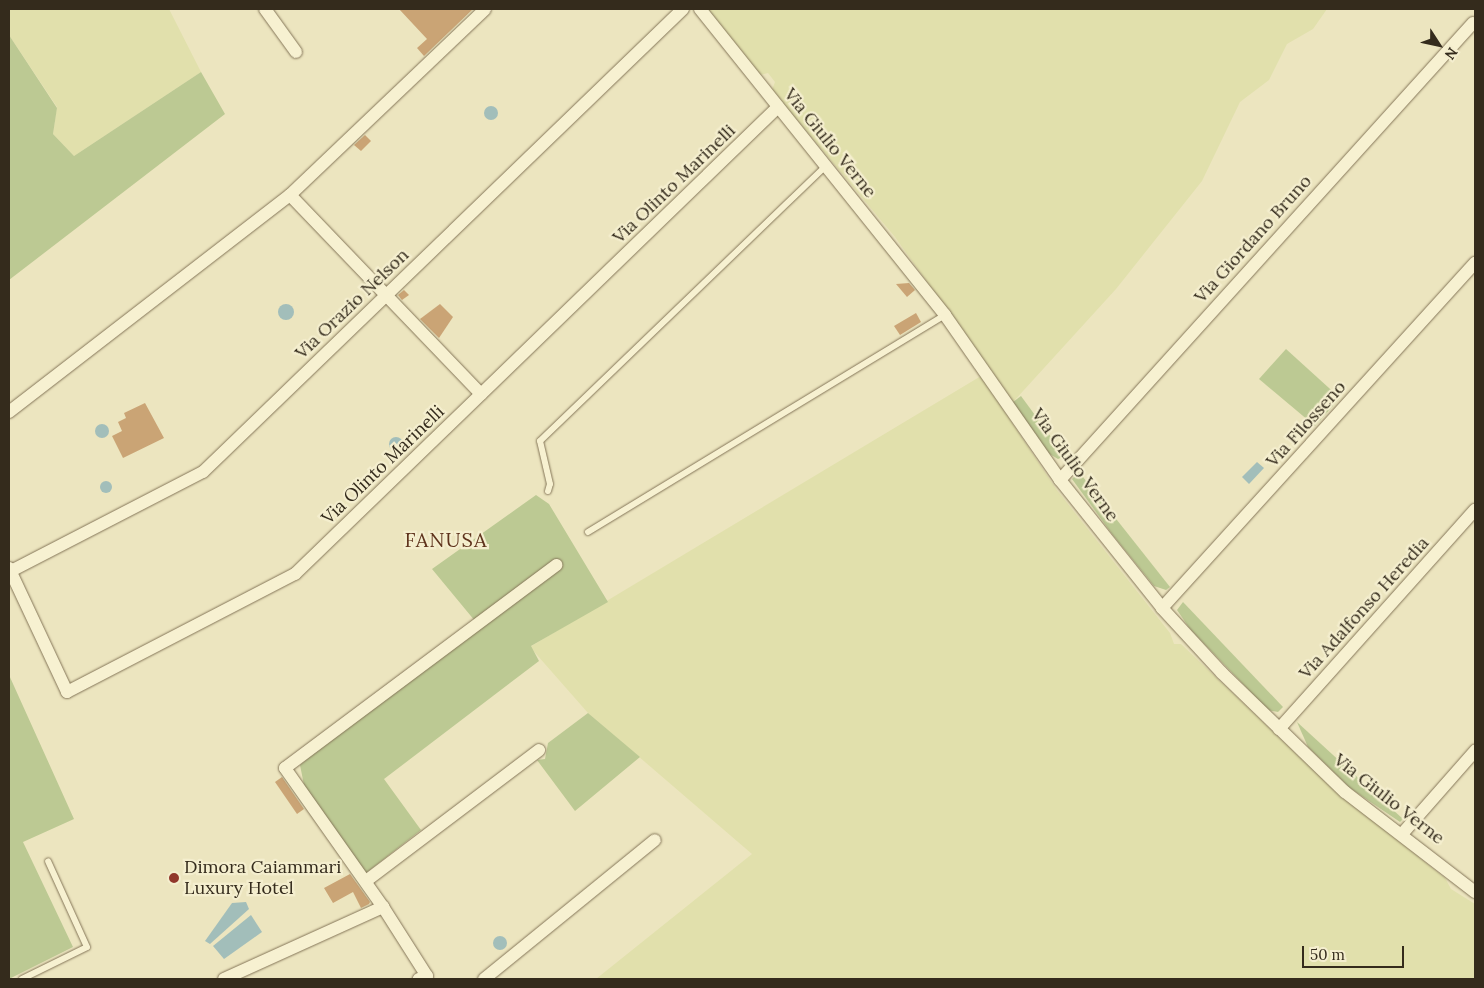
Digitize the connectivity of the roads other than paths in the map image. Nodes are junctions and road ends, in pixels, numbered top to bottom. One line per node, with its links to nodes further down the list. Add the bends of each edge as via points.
1 (265, 9): 6 (street)
2 (485, 9): 9 (street)
3 (682, 9): 11 (street, Via Orazio Nelson)
4 (700, 9): 7 (street, Via Giulio Verne)
5 (1473, 23): 15 (street, Via Giordano Bruno)
6 (296, 52)
7 (778, 107): 8 (street, Via Giulio Verne); 13 (street, Via Olinto Marinelli)
8 (825, 167): 12 (street, Via Giulio Verne); 16 (lane, via 540,440 550,484)
9 (290, 195): 11 (street); 14 (street)
10 (1475, 262): 21 (street, Via Filosseno)
11 (386, 295): 13 (street); 20 (street, Via Orazio Nelson, via 203,472)
12 (945, 315): 15 (street, Via Giulio Verne); 18 (lane)
13 (481, 394): 20 (street, Via Olinto Marinelli, via 294,574 68,692)
14 (9, 412)
15 (1060, 480): 21 (street, Via Giulio Verne)
16 (548, 491)
17 (1475, 510): 22 (street, Via Adalfonso Heredia)
18 (588, 532)
19 (556, 565): 28 (street, via 285,768)
20 (9, 570)
21 (1162, 608): 22 (street, Via Giulio Verne)
22 (1279, 729): 25 (street, Via Giulio Verne, via 1346,792)
23 (539, 750): 28 (street)
24 (1475, 751): 25 (street)
25 (1402, 834): 29 (street, Via Giulio Verne)
26 (655, 840): 34 (street)
27 (48, 861): 32 (lane, via 87,947)
28 (366, 881): 30 (street)
29 (1475, 892)
30 (383, 907): 31 (street); 33 (street)
31 (425, 978)
32 (22, 979)
33 (224, 979)
34 (484, 979)

